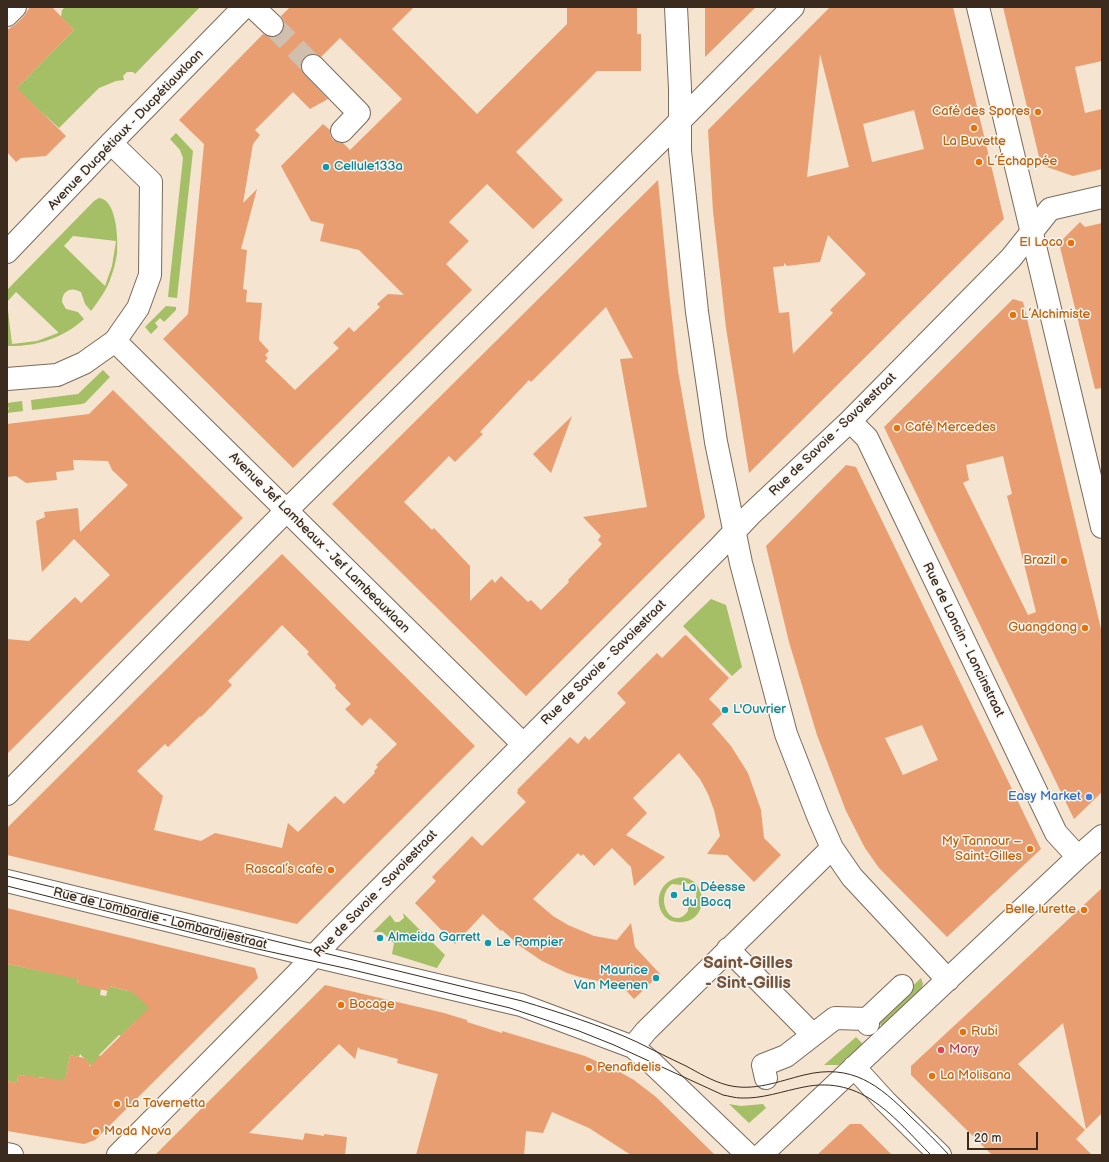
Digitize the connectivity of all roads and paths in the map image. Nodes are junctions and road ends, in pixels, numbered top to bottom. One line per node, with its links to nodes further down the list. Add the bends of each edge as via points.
1 (15, 7): 7 (street)
2 (244, 7): 12 (street, Avenue Ducpétiaux - Ducpétiauxlaan)
3 (253, 7): 8 (street)
4 (676, 7): 10 (street)
5 (793, 7): 10 (street)
6 (978, 7): 14 (street)
7 (7, 15)
8 (272, 25)
9 (312, 66): 11 (street, via 359,113)
10 (680, 121): 19 (street); 21 (street, via 680,151 697,312 716,442)
11 (342, 131)
12 (111, 143): 15 (street, Avenue Ducpétiaux - Ducpétiauxlaan); 16 (street, via 151,182 150,275 138,308)
13 (1102, 197): 14 (street, Rue de Savoie - Savoiestraat, via 1050,209)
14 (1032, 232): 18 (street, Rue de Savoie - Savoiestraat, via 1011,258); 20 (street)
15 (9, 245)
16 (115, 341): 17 (street, via 84,363 57,375); 19 (street, Avenue Jef Lambeaux - Jef Lambeauxlaan)
17 (7, 379)
18 (850, 421): 21 (street, Rue de Savoie - Savoiestraat); 26 (street, Rue de Loncin - Loncinstraat, via 867,438 1056,833)
19 (286, 511): 22 (street, Avenue Jef Lambeaux - Jef Lambeauxlaan); 23 (street)
20 (1102, 527)
21 (734, 532): 22 (street, Rue de Savoie - Savoiestraat); 25 (street, via 786,734)
22 (523, 744): 29 (street, Rue de Savoie - Savoiestraat)
23 (7, 794)
24 (1102, 836): 26 (street)
25 (832, 848): 28 (street); 30 (street, via 852,877)
26 (1078, 857): 30 (street)
27 (7, 881): 29 (street, Rue de Lombardie - Lombardijestraat)
28 (728, 949): 32 (street); 33 (street)
29 (314, 956): 33 (street, Rue de Lombardie - Lombardijestraat, via 521,1005); 38 (street, Rue de Savoie - Savoiestraat)
30 (948, 980): 34 (street)
31 (902, 986): 32 (street, via 867,1022 835,1018)
32 (813, 1035): 35 (street, via 786,1056 763,1064)
33 (633, 1047): 39 (street, Rue de Lombardie - Lombardijestraat)
34 (854, 1067): 40 (street); 41 (street)
35 (766, 1078)
36 (7, 1154): 37 (street)
37 (12, 1155)
38 (118, 1155)
39 (748, 1155)
40 (761, 1155)
41 (940, 1155)

